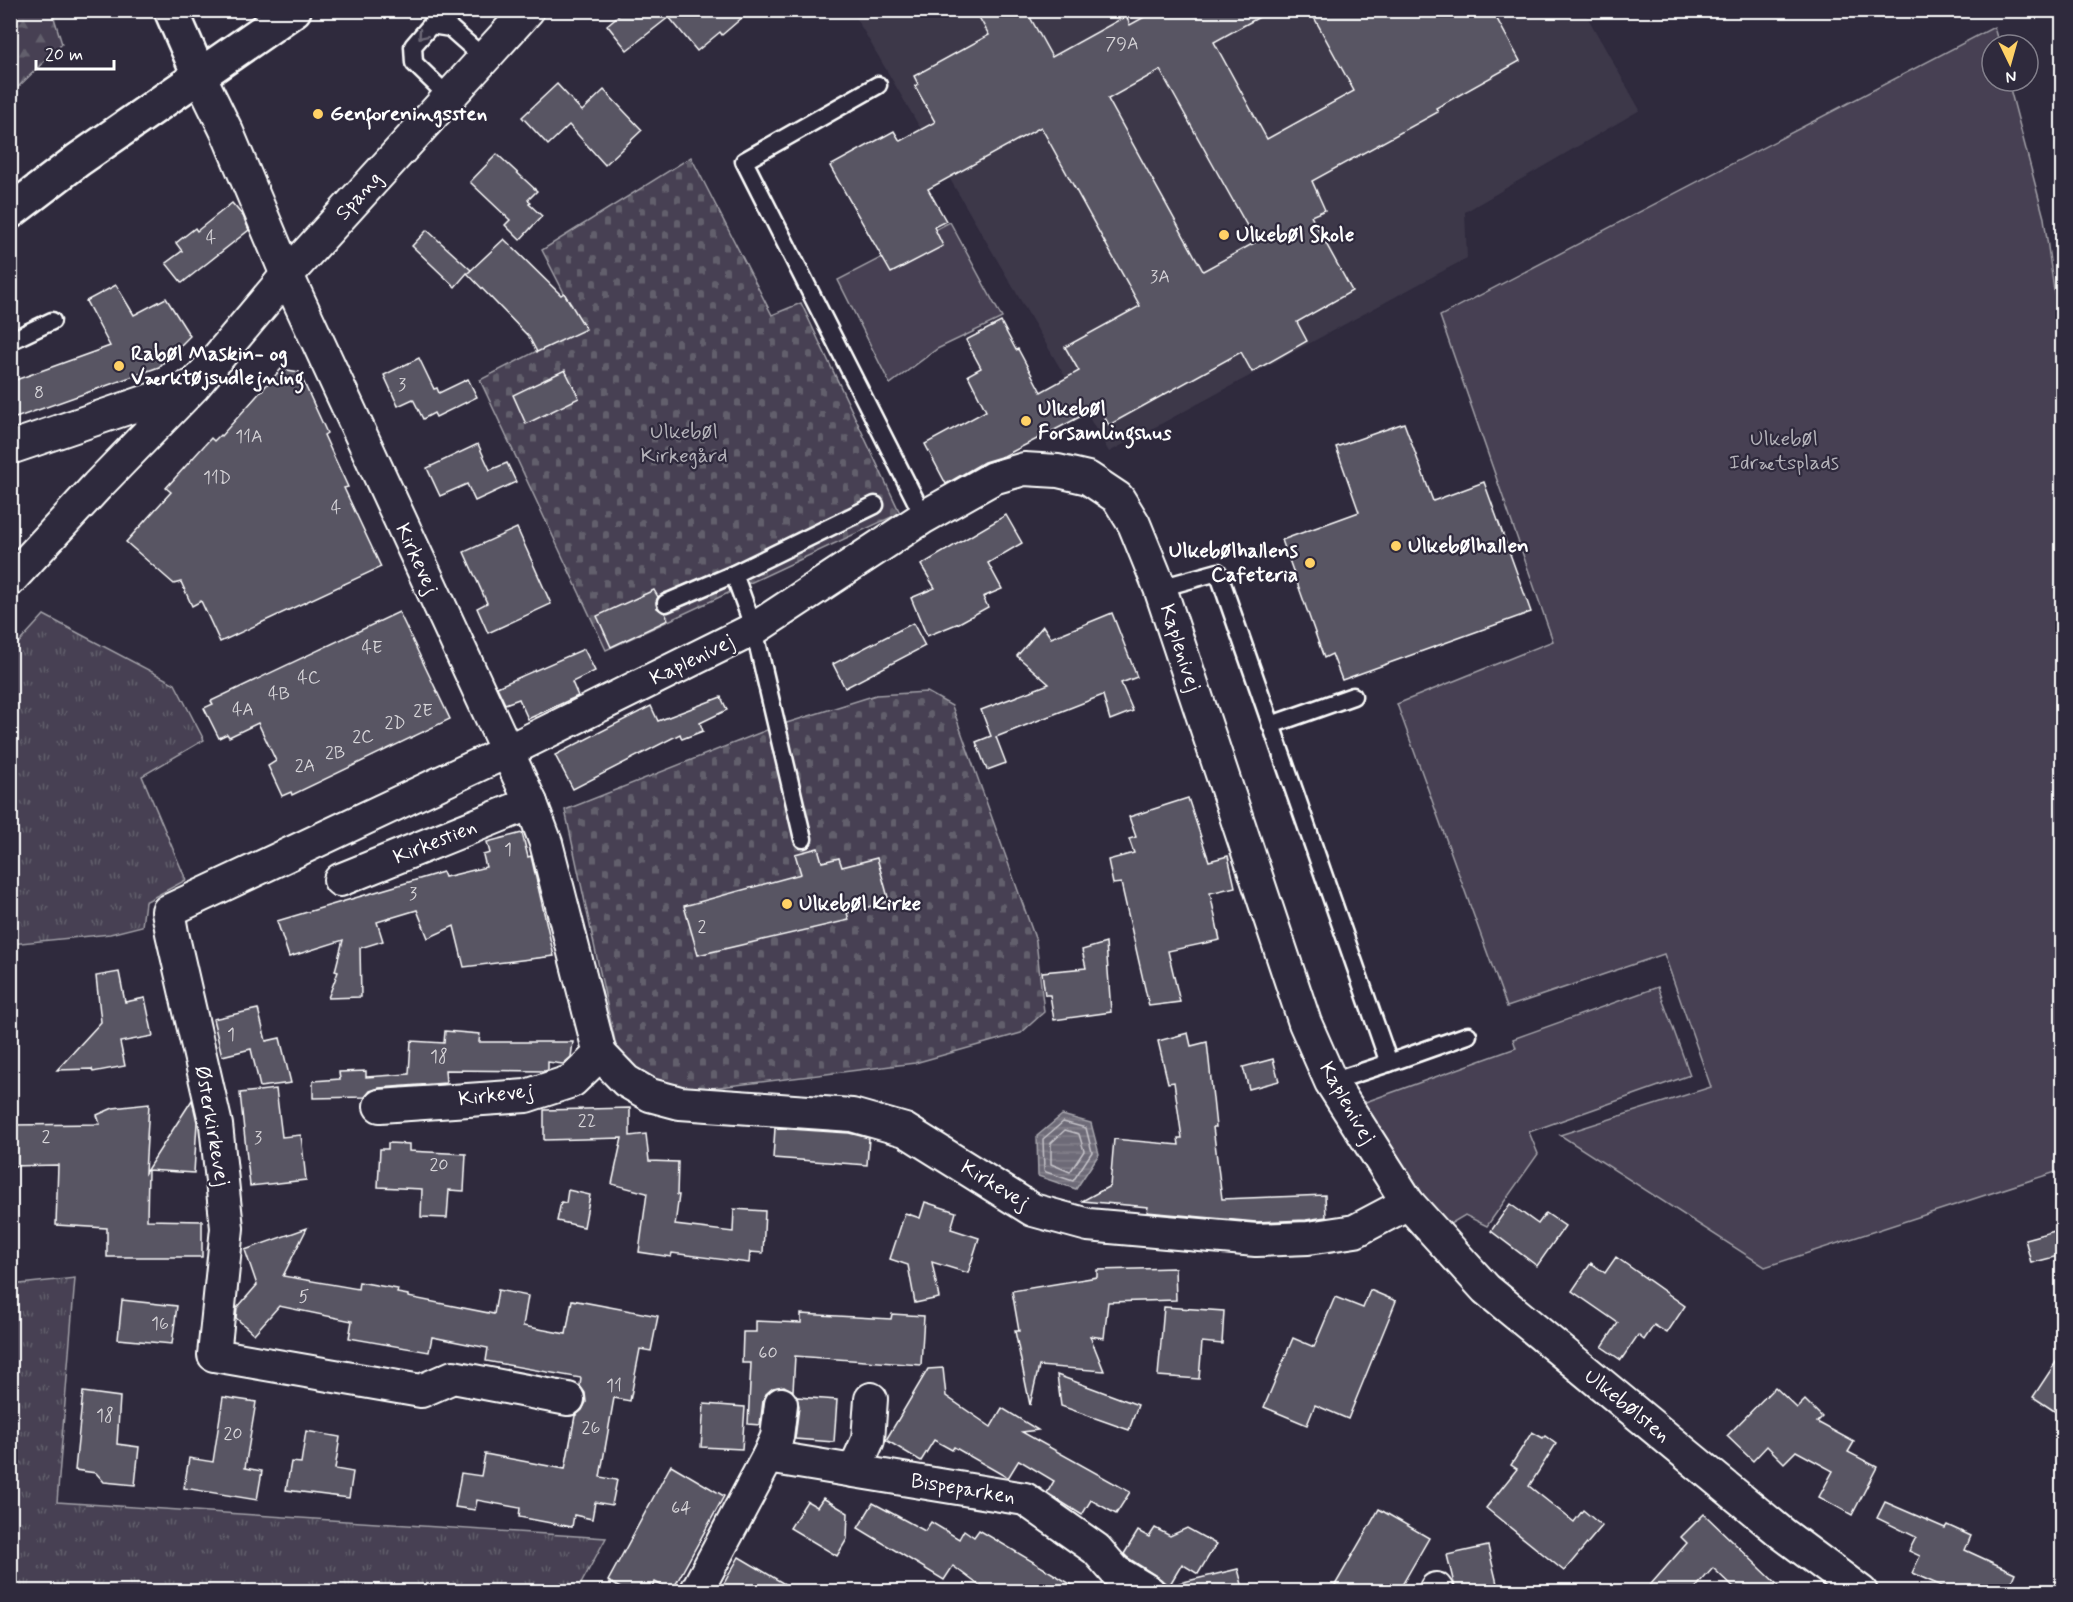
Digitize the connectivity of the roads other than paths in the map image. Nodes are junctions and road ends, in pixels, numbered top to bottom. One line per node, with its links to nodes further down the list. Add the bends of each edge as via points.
1 (171, 10): 5 (street)
2 (294, 10): 5 (street)
3 (528, 10): 4 (street, Spang)
4 (484, 58): 7 (street, Spang); 7 (lane, one-way to 7, via 450,28 431,25 413,46 414,63)
5 (200, 77): 8 (street, via 78,160); 9 (street, Kirkevej)
6 (878, 85): 15 (lane, via 744,161)
7 (449, 97): 9 (street, Spang)
8 (10, 212)
9 (287, 275): 12 (street, Spang); 23 (street, Kirkevej)
10 (52, 321): 11 (lane)
11 (10, 341)
12 (194, 386): 13 (street); 17 (street, Spang)
13 (10, 448)
14 (875, 505): 16 (lane)
15 (924, 517): 18 (street, Kaplenivej, via 993,478 1024,469 1088,478 1118,498 1134,524); 20 (street, Kaplenivej)
16 (734, 573): 19 (lane); 20 (lane)
17 (10, 580)
18 (1160, 588): 22 (lane, via 1218,572); 30 (street, Kaplenivej, via 1305,1023)
19 (666, 603)
20 (754, 629): 23 (street, Kaplenivej); 25 (lane)
21 (1353, 696): 22 (lane)
22 (1271, 725): 29 (lane)
23 (506, 752): 24 (street, Kirkevej); 34 (street, Østerkirkevej, via 168,911 216,1125 227,1228 214,1355 421,1391 453,1377)
24 (531, 803): 26 (street, Kirkestien); 28 (street, Kirkevej, via 546,843)
25 (803, 839)
26 (340, 880)
27 (1468, 1035): 29 (lane)
28 (600, 1054): 31 (street, Kirkevej, via 572,1081 526,1096); 32 (street, Kirkevej, via 626,1081 650,1095 680,1103 852,1115 906,1130 1033,1210 1088,1225 1256,1240 1308,1238 1355,1231)
29 (1389, 1063): 30 (lane)
30 (1332, 1082): 32 (street, Kaplenivej)
31 (380, 1106)
32 (1408, 1203): 40 (street, Ulkebølsten, via 1486,1289 1783,1534)
33 (871, 1398): 37 (street, via 868,1440)
34 (568, 1399)
35 (781, 1404): 36 (street, via 777,1437)
36 (768, 1457): 37 (street, Bispeparken); 38 (street)
37 (854, 1471): 39 (street, Bispeparken, via 1026,1499 1096,1549 1116,1572)
38 (696, 1592)
39 (1149, 1592)
40 (1861, 1592)

